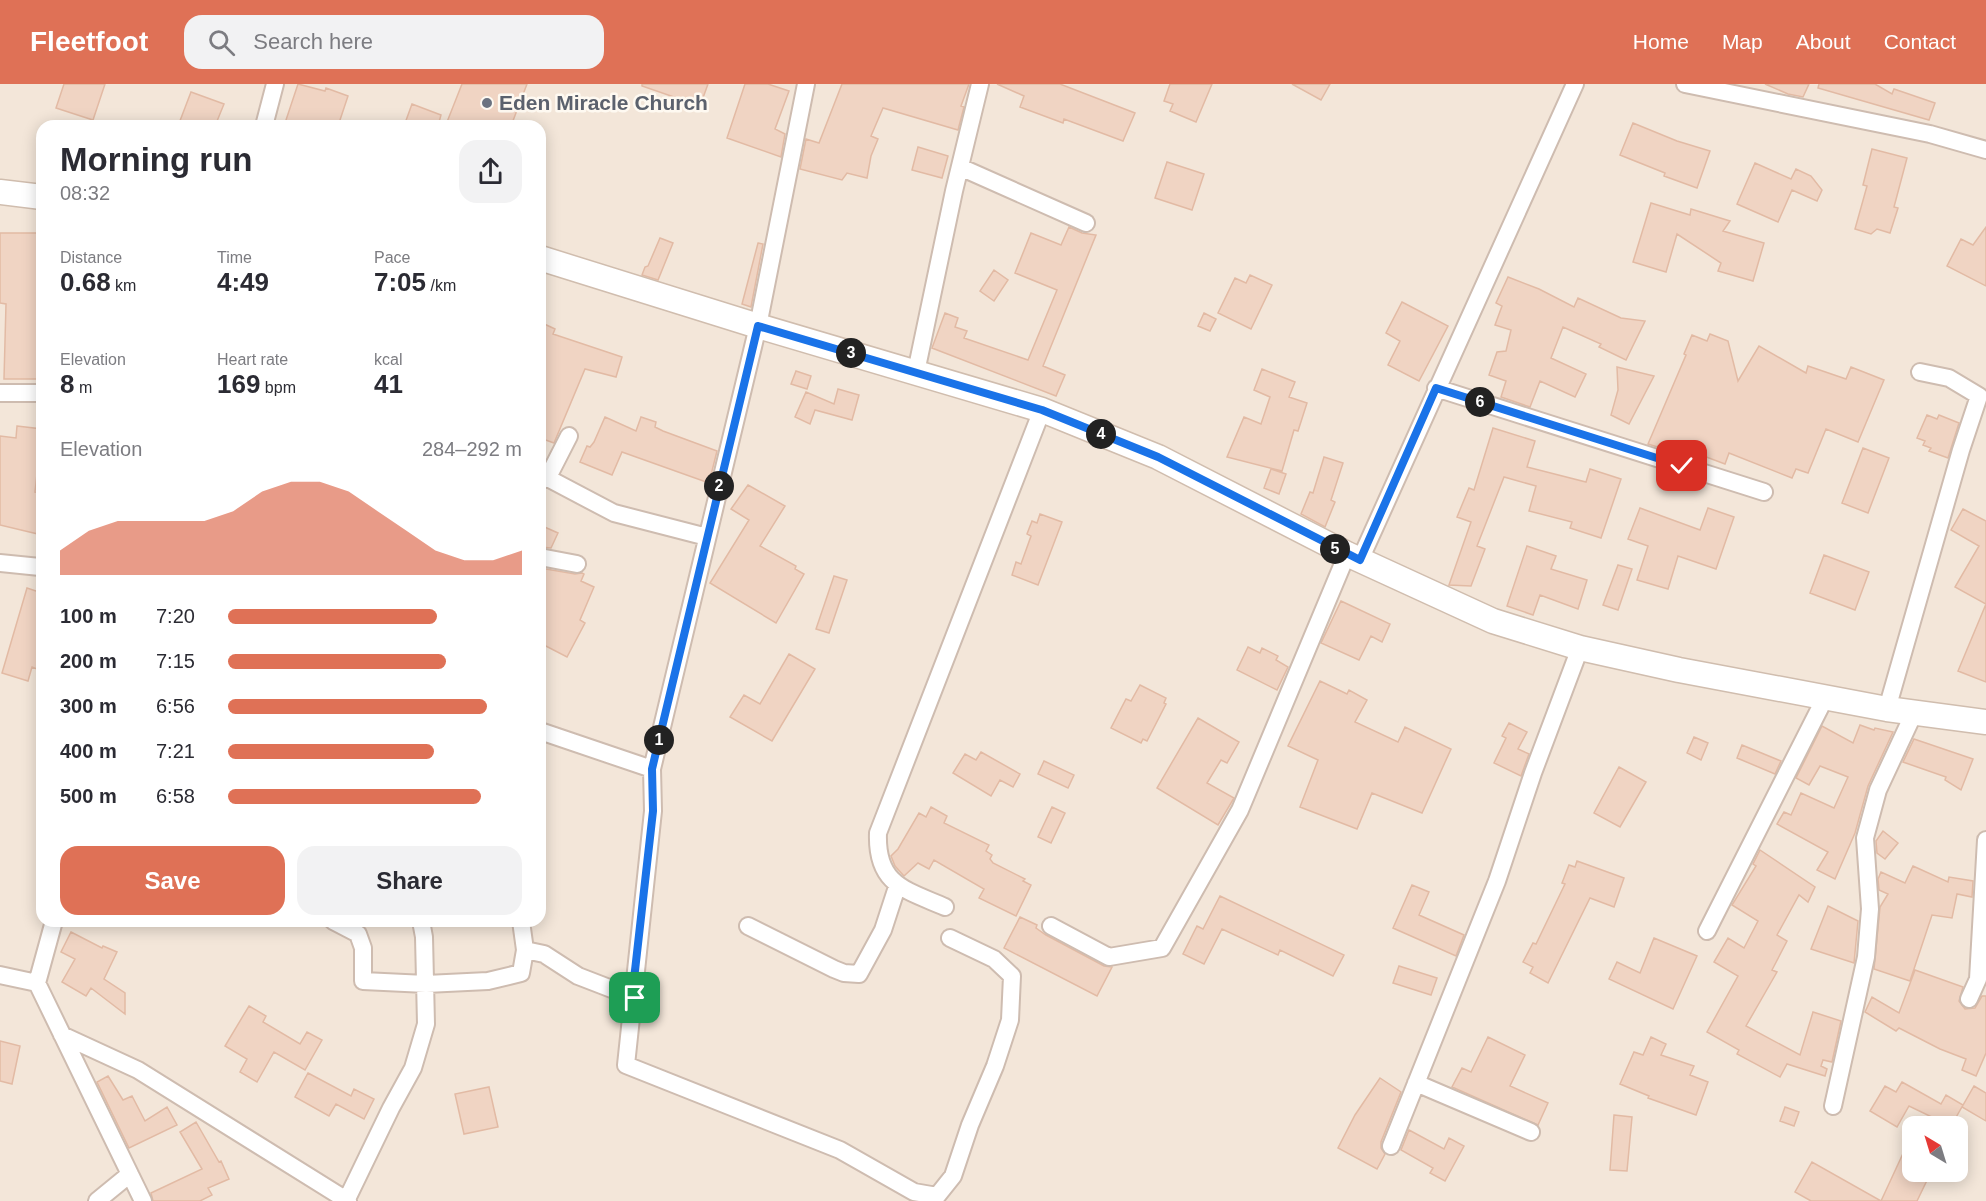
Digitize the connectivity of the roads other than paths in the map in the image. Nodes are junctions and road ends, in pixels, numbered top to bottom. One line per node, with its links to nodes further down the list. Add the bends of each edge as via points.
1 (275, 84): 6 (street)
2 (806, 84): 13 (street)
3 (980, 84): 8 (street)
4 (1575, 84): 16 (street)
5 (1685, 84): 7 (street, via 1930,134)
6 (266, 120)
7 (1986, 150)
8 (960, 167): 11 (street); 14 (street)
9 (0, 192): 10 (street)
10 (36, 196)
11 (1086, 223)
12 (546, 260): 13 (street)
13 (758, 326): 14 (street); 25 (street)
14 (916, 372): 20 (street)
15 (1920, 372): 19 (street, via 1949,378)
16 (1436, 388): 24 (street); 26 (street)
17 (0, 393): 18 (street)
18 (36, 393)
19 (1982, 394): 33 (street, via 1961,450)
20 (1042, 410): 26 (street, via 1158,457); 39 (street, via 878,833 880,861)
21 (569, 436): 22 (street)
22 (546, 473)
23 (546, 477): 25 (street, via 615,513)
24 (1764, 492)
25 (707, 537): 37 (street)
26 (1353, 557): 31 (street, via 1493,621); 42 (street, via 1240,810 1162,948 1109,957)
27 (546, 558): 29 (street)
28 (0, 563): 30 (street)
29 (577, 564)
30 (36, 567)
31 (1580, 648): 32 (street); 57 (street, via 1497,881)
32 (1826, 696): 33 (street); 47 (street)
33 (1887, 709): 34 (street)
34 (1914, 712): 35 (street); 58 (street, via 1878,790 1866,838 1870,909 1866,957)
35 (1986, 722)
36 (546, 732): 37 (street)
37 (652, 769): 54 (street, via 653,811)
38 (1986, 840): 51 (street)
39 (897, 887): 40 (street); 41 (street, via 883,930 859,974 834,969)
40 (945, 908)
41 (748, 926)
42 (1051, 926)
43 (52, 927): 52 (street)
44 (345, 927): 53 (street, via 358,934 363,948 363,981)
45 (421, 927): 53 (street)
46 (522, 927): 49 (street)
47 (1707, 931)
48 (950, 938): 54 (street, via 994,958 1012,976 1010,1020 953,1176 937,1196 914,1192 840,1150 626,1065)
49 (525, 950): 53 (street, via 520,973 488,981); 54 (street, via 544,954 578,976)
50 (0, 975): 52 (street)
51 (1982, 979): 55 (street)
52 (37, 983): 56 (street)
53 (426, 984): 64 (street, via 426,1024 413,1068)
54 (633, 997)
55 (1969, 999)
56 (62, 1035): 61 (street); 64 (street, via 138,1070)
57 (1416, 1083): 59 (street); 60 (street)
58 (1833, 1106)
59 (1531, 1132)
60 (1391, 1146)
61 (130, 1174): 62 (street); 63 (street)
62 (97, 1201)
63 (143, 1201)
64 (347, 1201)

